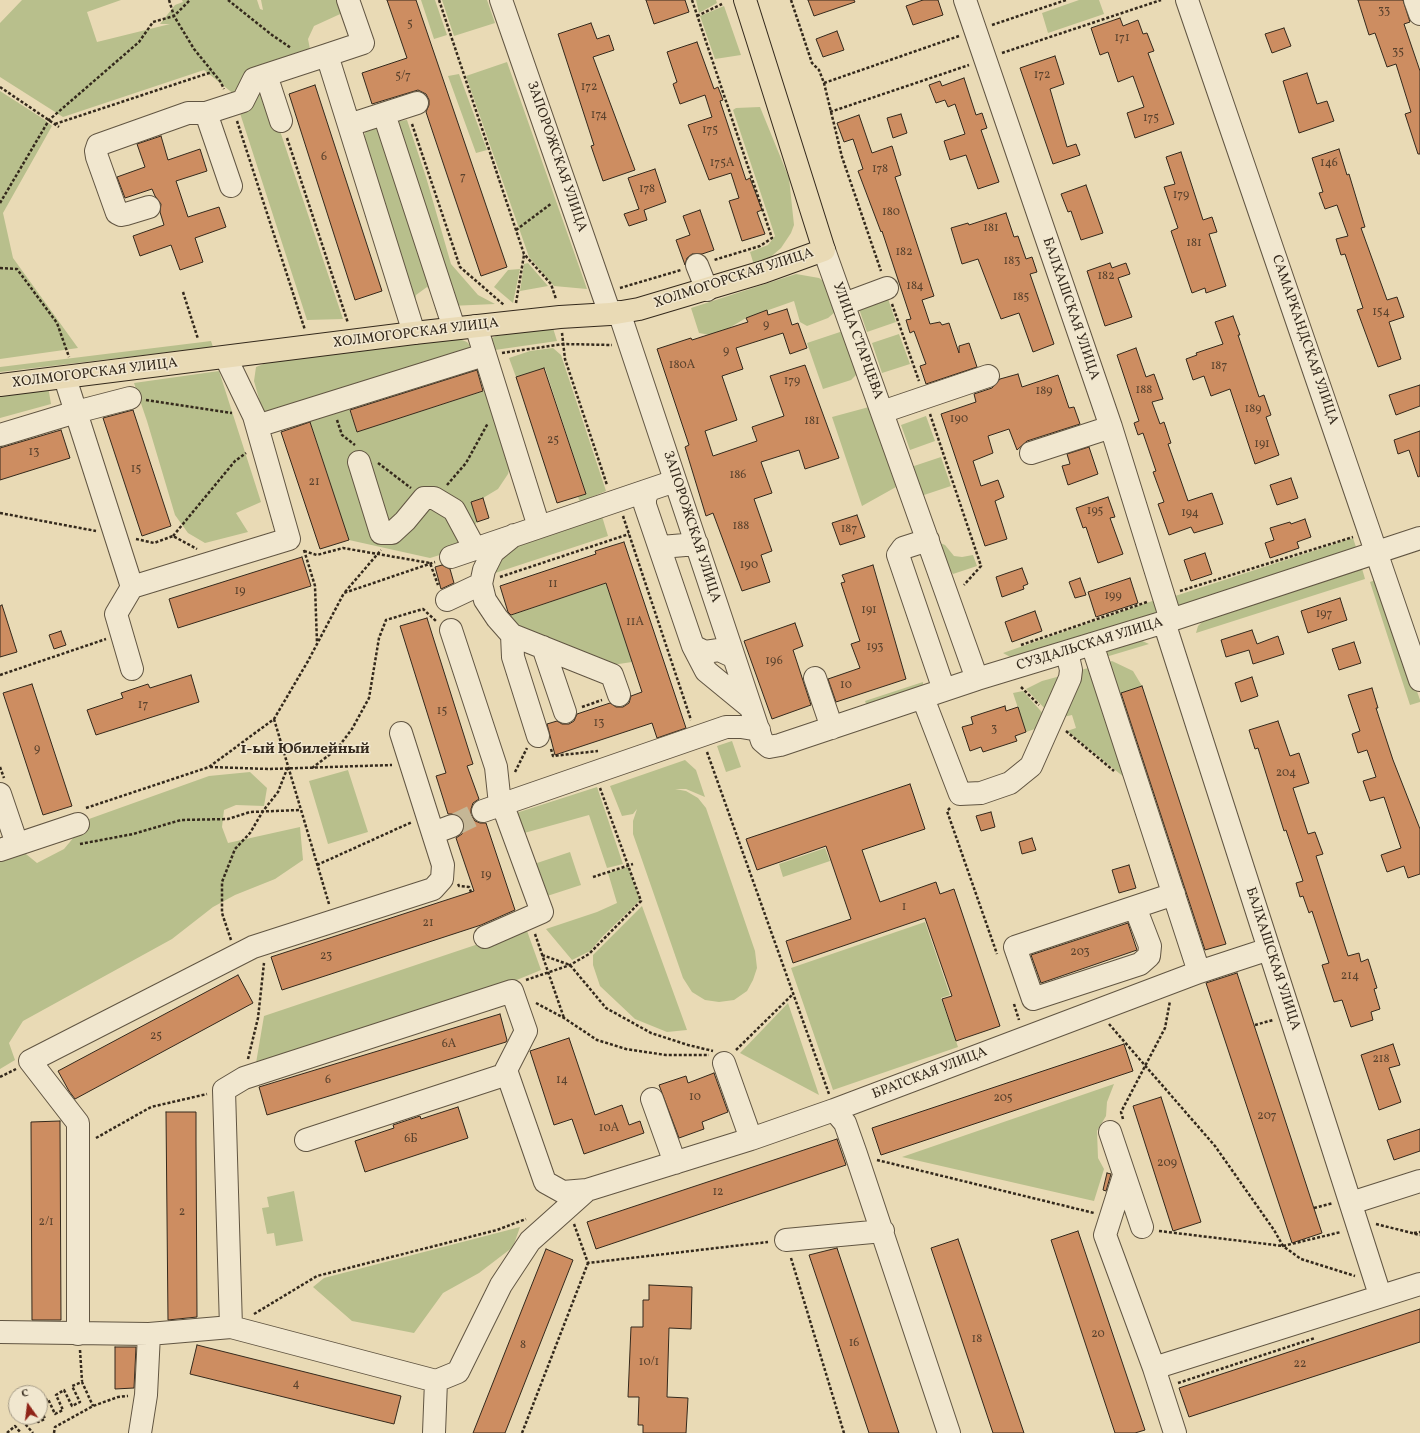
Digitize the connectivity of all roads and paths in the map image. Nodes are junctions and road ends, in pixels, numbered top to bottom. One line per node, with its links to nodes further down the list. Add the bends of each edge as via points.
1 (169, 0): 15 (path)
2 (190, 0): 15 (path)
3 (228, 0): 18 (path, via 272,36)
4 (348, 0): 18 (street, via 363,43)
5 (440, 0): 36 (path)
6 (501, 0): 33 (street, ЗАПОРОЖСКАЯ УЛИЦА)
7 (692, 0): 16 (path)
8 (745, 0): 37 (main road, УЛИЦА СТАРЦЕВА)
9 (965, 0): 17 (street, БАЛХАШСКАЯ УЛИЦА)
10 (1066, 0): 17 (path)
11 (1187, 0): 87 (street, САМАРКАНДСКАЯ УЛИЦА)
12 (1415, 0): 14 (street)
13 (722, 4): 16 (path)
14 (1420, 14)
15 (174, 16): 19 (path); 27 (path, via 153,22 139,42)
16 (698, 16): 39 (path, via 772,238 760,246)
17 (975, 31): 21 (path); 69 (street, БАЛХАШСКАЯ УЛИЦА)
18 (318, 58): 20 (street); 30 (street)
19 (212, 72): 24 (path, via 220,81); 29 (path)
20 (266, 75): 24 (street, via 254,79 243,101); 28 (street)
21 (824, 83)
22 (0, 87): 27 (path)
23 (417, 103): 26 (street); 48 (path, via 412,123 460,267)
24 (232, 105): 25 (street); 53 (path)
25 (206, 114): 32 (street); 35 (street, via 188,113 98,145 97,157 117,213 121,215)
26 (384, 114): 30 (street); 52 (street)
27 (49, 120): 29 (path); 34 (path)
28 (281, 121): 50 (path)
29 (55, 124): 31 (path)
30 (350, 125): 55 (street)
31 (59, 127)
32 (231, 186)
33 (568, 190): 36 (path); 49 (street, ЗАПОРОЖСКАЯ УЛИЦА)
34 (0, 203)
35 (149, 207)
36 (516, 230): 38 (path)
37 (824, 250): 43 (main road, ХОЛМОГОРСКАЯ УЛИЦА); 46 (street, УЛИЦА СТАРЦЕВА)
38 (524, 254): 45 (path, via 551,284); 47 (path)
39 (697, 265): 42 (path); 43 (street)
40 (0, 268): 60 (path, via 17,269 57,323)
41 (887, 288): 46 (street)
42 (618, 289)
43 (707, 290): 49 (main road, ХОЛМОГОРСКАЯ УЛИЦА)
44 (183, 292): 56 (path)
45 (556, 299)
46 (844, 304): 68 (street, УЛИЦА СТАРЦЕВА)
47 (516, 307)
48 (507, 308)
49 (615, 313): 51 (main road, ХОЛМОГОРСКАЯ УЛИЦА); 74 (street, ЗАПОРОЖСКАЯ УЛИЦА)
50 (349, 325)
51 (476, 326): 52 (main road, ХОЛМОГОРСКАЯ УЛИЦА); 59 (street)
52 (454, 328): 55 (main road, ХОЛМОГОРСКАЯ УЛИЦА)
53 (305, 330)
54 (562, 331): 57 (path)
55 (414, 333): 61 (main road, ХОЛМОГОРСКАЯ УЛИЦА)
56 (198, 339)
57 (563, 344): 58 (path); 59 (path); 76 (path, via 565,359 610,494)
58 (614, 345)
59 (484, 355): 70 (street); 77 (street)
60 (69, 357)
61 (226, 358): 63 (main road, ХОЛМОГОРСКАЯ УЛИЦА); 70 (street)
62 (988, 376): 68 (street)
63 (65, 378): 64 (main road, ХОЛМОГОРСКАЯ УЛИЦА); 67 (street)
64 (0, 385)
65 (130, 398): 67 (street); 70 (path)
66 (929, 411): 68 (street)
67 (76, 412): 71 (street); 91 (street)
68 (885, 419): 82 (street, УЛИЦА СТАРЦЕВА)
69 (1111, 427): 72 (street); 93 (street, БАЛХАШСКАЯ УЛИЦА)
70 (258, 429): 80 (path, via 252,449 235,461); 84 (street)
71 (0, 435)
72 (1031, 453)
73 (359, 462): 86 (street, via 381,533 392,533 424,498 434,498 454,510)
74 (676, 481): 75 (street); 83 (street, ЗАПОРОЖСКАЯ УЛИЦА)
75 (649, 490): 76 (street); 85 (street, via 645,505)
76 (615, 501): 77 (street); 78 (path, via 620,507)
77 (539, 527): 79 (street)
78 (629, 534): 90 (path); 116 (path)
79 (514, 535): 86 (street); 90 (street, via 493,552 484,570)
80 (173, 536)
81 (1420, 538): 87 (street, СУЗДАЛЬСКАЯ УЛИЦА)
82 (928, 540): 106 (street, УЛИЦА СТАРЦЕВА); 109 (street, via 903,548 898,557)
83 (697, 544): 85 (street); 102 (street, ЗАПОРОЖСКАЯ УЛИЦА)
84 (297, 545): 89 (path, via 317,555 343,548); 91 (street); 97 (path, via 315,586)
85 (661, 547): 99 (street)
86 (476, 549): 88 (street)
87 (1376, 553): 93 (street, СУЗДАЛЬСКАЯ УЛИЦА); 107 (street, САМАРКАНДСКАЯ УЛИЦА)
88 (451, 557): 89 (path)
89 (430, 563): 92 (path, via 442,595); 97 (path, via 344,593)
90 (481, 584): 92 (street); 96 (street, via 485,600 496,618)
91 (132, 587): 95 (street, via 116,614)
92 (447, 600)
93 (1168, 621): 98 (street, СУЗДАЛЬСКАЯ УЛИЦА); 145 (street, БАЛХАШСКАЯ УЛИЦА)
94 (445, 627): 125 (path, via 423,609 386,620 379,638 369,698 352,730 337,749); 131 (street, via 496,767)
95 (122, 634): 103 (street); 104 (path)
96 (512, 635): 100 (street); 120 (street, via 513,656)
97 (317, 644): 114 (path)
98 (1092, 644): 101 (street, СУЗДАЛЬСКАЯ УЛИЦА); 140 (street)
99 (694, 646): 102 (street, via 705,652 719,650); 112 (street, via 706,671)
100 (543, 647): 110 (street, via 612,675); 113 (street)
101 (1067, 652): 106 (street, СУЗДАЛЬСКАЯ УЛИЦА); 115 (street, via 1071,674)
102 (734, 657): 112 (street, ЗАПОРОЖСКАЯ УЛИЦА)
103 (132, 669)
104 (0, 674)
105 (815, 678): 117 (street)
106 (977, 679): 109 (street, СУЗДАЛЬСКАЯ УЛИЦА)
107 (1420, 680)
108 (1021, 687): 115 (path)
109 (944, 690): 111 (street, СУЗДАЛЬСКАЯ УЛИЦА)
110 (619, 695): 113 (path)
111 (923, 698): 117 (street, СУЗДАЛЬСКАЯ УЛИЦА); 130 (street)
112 (751, 708): 119 (street, ЗАПОРОЖСКАЯ УЛИЦА)
113 (565, 712)
114 (274, 719): 124 (path); 126 (path)
115 (1053, 720): 127 (path); 130 (street, via 1031,766 1010,783 981,793)
116 (693, 724)
117 (832, 728): 119 (street, СУЗДАЛЬСКАЯ УЛИЦА, via 776,747 768,747)
118 (401, 733): 123 (street)
119 (760, 736): 131 (street, СУЗДАЛЬСКАЯ УЛИЦА, via 741,727 726,727)
120 (543, 739): 122 (path, via 553,756); 131 (path, via 524,751 508,790)
121 (705, 746): 154 (path)
122 (606, 750)
123 (411, 765): 125 (path); 134 (street)
124 (209, 767): 126 (path); 135 (path)
125 (312, 768): 126 (path)
126 (288, 769): 132 (path); 133 (path, via 278,792)
127 (1118, 774)
128 (598, 782): 138 (path)
129 (0, 794): 136 (street)
130 (960, 794): 149 (path, via 947,811)
131 (495, 804): 142 (street, via 542,912)
132 (300, 810): 133 (path); 137 (path)
133 (263, 811): 135 (path, via 228,819 181,820 133,834); 147 (path, via 250,833 236,849 222,882 222,914)
134 (438, 825): 137 (path); 143 (street, via 443,865 442,879 433,889)
135 (78, 826): 136 (street)
136 (8, 847)
137 (317, 865): 143 (path)
138 (631, 865): 139 (path); 150 (path, via 641,901 589,954)
139 (593, 877)
140 (1174, 894): 141 (street); 152 (street)
141 (1135, 907): 141 (street, via 1015,947 1033,999 1140,964 1149,956 1150,946)
142 (529, 918): 144 (street); 146 (path)
143 (335, 921): 147 (street, via 253,947)
144 (485, 937)
145 (1269, 949): 152 (street, БРАТСКАЯ УЛИЦА); 179 (street, БАЛХАШСКАЯ УЛИЦА)
146 (542, 955): 150 (path); 151 (path)
147 (236, 956): 174 (street, via 30,1061 78,1123)
148 (264, 957): 167 (path, via 258,1018)
149 (999, 959)
150 (570, 965): 151 (path); 162 (path, via 606,1008 651,1033)
151 (548, 972): 153 (path, via 518,983); 157 (path)
152 (1199, 972): 170 (street, БРАТСКАЯ УЛИЦА)
153 (512, 991): 157 (path); 165 (street, via 526,1031 506,1070); 167 (street)
154 (793, 994): 162 (path); 170 (path)
155 (1011, 997): 161 (path)
156 (1170, 998): 163 (path, via 1164,1028)
157 (564, 1018): 162 (path, via 597,1040 626,1049 666,1055)
158 (1275, 1020): 160 (path)
159 (1109, 1023): 163 (path)
160 (1254, 1025)
161 (1022, 1026)
162 (728, 1059): 172 (street)
163 (1144, 1065): 171 (path, via 1121,1112); 192 (path, via 1215,1146 1283,1246 1301,1259)
164 (10, 1071): 166 (path)
165 (507, 1074): 173 (street); 178 (street, via 544,1182 563,1192)
166 (0, 1077)
167 (244, 1078): 168 (street)
168 (224, 1090): 174 (path, via 151,1107); 193 (street)
169 (652, 1099): 175 (street)
170 (834, 1110): 172 (street, БРАТСКАЯ УЛИЦА); 185 (street, via 845,1123)
171 (1117, 1126): 176 (street)
172 (751, 1139): 175 (street, БРАТСКАЯ УЛИЦА)
173 (306, 1140)
174 (87, 1144): 195 (street)
175 (675, 1163): 178 (street, БРАТСКАЯ УЛИЦА)
176 (1124, 1175): 184 (street); 197 (street, via 1105,1235)
177 (1420, 1181): 179 (street)
178 (587, 1190): 181 (street)
179 (1344, 1203): 180 (path); 192 (street, БАЛХАШСКАЯ УЛИЦА)
180 (1314, 1208)
181 (564, 1211): 190 (path, via 570,1210); 198 (street, via 526,1247 501,1285 458,1372)
182 (530, 1218): 193 (path, via 498,1230 317,1276)
183 (1372, 1222): 187 (path)
184 (1153, 1227)
185 (883, 1231): 189 (street); 212 (street)
186 (1420, 1232): 187 (path)
187 (1414, 1233): 188 (path)
188 (1420, 1235)
189 (786, 1240): 190 (path); 211 (path)
190 (588, 1263): 210 (path)
191 (1420, 1284): 192 (street)
192 (1378, 1289): 197 (street)
193 (231, 1327): 196 (street); 198 (street)
194 (0, 1332): 195 (street)
195 (78, 1334): 196 (street); 199 (path)
196 (149, 1334): 200 (street)
197 (1154, 1368): 213 (street)
198 (436, 1381): 209 (street)
199 (82, 1382): 201 (path, via 72,1386 80,1402 72,1406 64,1390 56,1394 63,1410 55,1414); 202 (path)
200 (146, 1395): 202 (path, via 118,1397); 208 (street)
201 (48, 1399)
202 (93, 1406): 207 (path, via 54,1426)
203 (26, 1425): 206 (path)
204 (7, 1433): 205 (path, via 15,1426)
205 (21, 1433)
206 (32, 1433)
207 (54, 1433)
208 (140, 1433)
209 (434, 1433)
210 (522, 1433)
211 (844, 1433)
212 (949, 1433)
213 (1175, 1433)

